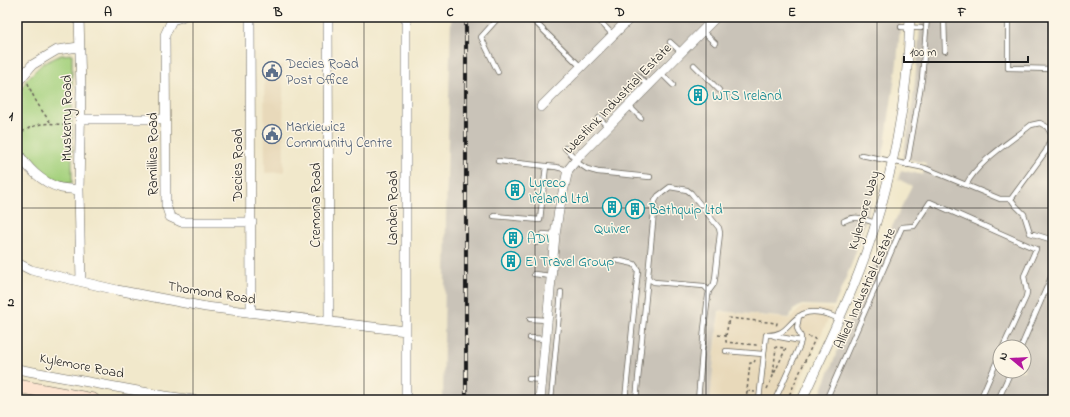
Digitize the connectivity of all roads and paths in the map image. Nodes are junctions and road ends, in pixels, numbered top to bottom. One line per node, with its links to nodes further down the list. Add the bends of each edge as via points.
1 (79, 17): 21 (street, Muskerry Road)
2 (182, 17): 40 (street, Ramillies Road, via 172,20 165,35)
3 (250, 17): 60 (street, Decies Road)
4 (328, 17): 79 (street, Cremona Road)
5 (406, 17): 80 (street, Landen Road)
6 (499, 17): 27 (lane, via 481,37)
7 (530, 17): 25 (lane)
8 (596, 17): 18 (lane)
9 (631, 17): 18 (street)
10 (716, 17): 17 (street, Westlink Industrial Estate)
11 (910, 17): 15 (street, Kylemore Way)
12 (927, 17): 51 (lane, via 922,79)
13 (944, 17): 22 (lane)
14 (1008, 17): 26 (lane, via 1008,68)
15 (905, 27): 16 (lane); 50 (street, Kylemore Way, via 903,107)
16 (921, 28)
17 (702, 31): 20 (lane); 23 (street, Westlink Industrial Estate)
18 (613, 35): 25 (street)
19 (670, 42): 23 (lane)
20 (715, 43)
21 (79, 47): 29 (street, via 57,50 32,65); 39 (street, Muskerry Road)
22 (945, 50)
23 (681, 52): 28 (street, Westlink Industrial Estate)
24 (694, 65): 34 (lane)
25 (581, 67): 36 (street)
26 (1053, 69)
27 (498, 72)
28 (661, 73): 32 (lane); 33 (street, Westlink Industrial Estate)
29 (25, 74): 31 (street); 41 (path, via 37,104)
30 (637, 75): 33 (lane)
31 (17, 83)
32 (673, 85)
33 (648, 86): 35 (street, Westlink Industrial Estate)
34 (719, 90)
35 (629, 106): 38 (lane); 42 (street, Westlink Industrial Estate)
36 (541, 107)
37 (599, 118): 42 (lane)
38 (641, 118)
39 (80, 119): 40 (street); 43 (street, Muskerry Road)
40 (165, 119): 60 (street, Ramillies Road, via 166,204 170,217 181,222)
41 (52, 124): 43 (path); 44 (path, via 42,123)
42 (608, 127): 48 (street, Westlink Industrial Estate)
43 (80, 129): 56 (street, Muskerry Road)
44 (17, 135)
45 (565, 148): 48 (lane)
46 (17, 151): 56 (street, via 39,177 60,188)
47 (861, 155): 50 (lane)
48 (575, 160): 53 (street, Westlink Industrial Estate); 54 (lane, via 586,169 598,172)
49 (498, 161): 52 (lane)
50 (892, 162): 51 (lane); 61 (street, Kylemore Way)
51 (907, 165): 55 (lane, via 925,168)
52 (546, 166): 53 (lane); 58 (lane, via 540,220)
53 (568, 170): 62 (street, Westlink Industrial Estate)
54 (650, 177)
55 (966, 186): 57 (lane, via 1000,199); 57 (lane, via 970,177 988,160 1032,125 1040,123 1047,127 1052,135 1046,151)
56 (80, 190): 71 (street, Muskerry Road)
57 (1011, 199): 63 (lane, via 1024,214 1030,232)
58 (494, 216)
59 (844, 221): 61 (lane, via 851,217)
60 (252, 222): 74 (street, Decies Road)
61 (876, 223): 77 (street, Kylemore Way, via 860,271)
62 (555, 235): 64 (lane, via 543,234); 69 (street, Westlink Industrial Estate)
63 (1053, 240)
64 (536, 243)
65 (616, 260): 104 (lane, via 634,264 638,270)
66 (17, 264): 71 (street, Thomond Road, via 31,270)
67 (1053, 273): 87 (lane)
68 (534, 274): 69 (lane)
69 (552, 276): 78 (street, Westlink Industrial Estate)
70 (648, 276): 72 (lane, via 654,282 704,286); 72 (lane, via 655,201 670,187 679,188 691,193 719,228 715,279); 105 (lane)
71 (81, 281): 74 (street, Thomond Road, via 206,307)
72 (709, 291): 106 (lane)
73 (561, 292): 103 (lane)
74 (251, 313): 79 (street, Thomond Road)
75 (799, 316): 77 (lane, via 815,313); 81 (lane, via 789,327); 85 (lane, via 797,328)
76 (530, 319): 78 (lane)
77 (839, 319): 110 (street, Kylemore Way)
78 (547, 320): 84 (street, Westlink Industrial Estate)
79 (329, 321): 80 (street, Thomond Road)
80 (406, 331): 101 (street, Landen Road)
81 (775, 335): 82 (path, via 777,323 729,318); 85 (lane); 89 (lane, via 766,335)
82 (726, 336)
83 (530, 338): 84 (lane)
84 (546, 339): 95 (street, Westlink Industrial Estate)
85 (801, 339): 108 (lane); 109 (path, via 809,336 815,338)
86 (1007, 339): 111 (lane, Allied Industrial Estate, via 1026,297 1024,276 1036,249 930,202 914,226 902,227)
87 (1024, 339)
88 (726, 351): 89 (lane)
89 (763, 354): 107 (lane)
90 (17, 370): 98 (street, Kylemore Road)
91 (992, 372): 112 (lane)
92 (773, 376): 92 (path, via 783,355 786,348 776,347); 97 (path)
93 (529, 379): 95 (lane)
94 (1007, 379): 113 (lane)
95 (542, 380): 102 (street, Westlink Industrial Estate)
96 (17, 386): 99 (main road)
97 (765, 393)
98 (140, 396): 100 (street, Kylemore Road)
99 (93, 400)
100 (194, 400)
101 (406, 400)
102 (540, 400)
103 (551, 400)
104 (625, 400)
105 (636, 400)
106 (698, 400)
107 (759, 400)
108 (775, 400)
109 (787, 400)
110 (802, 400)
111 (826, 400)
112 (980, 400)
113 (998, 400)

